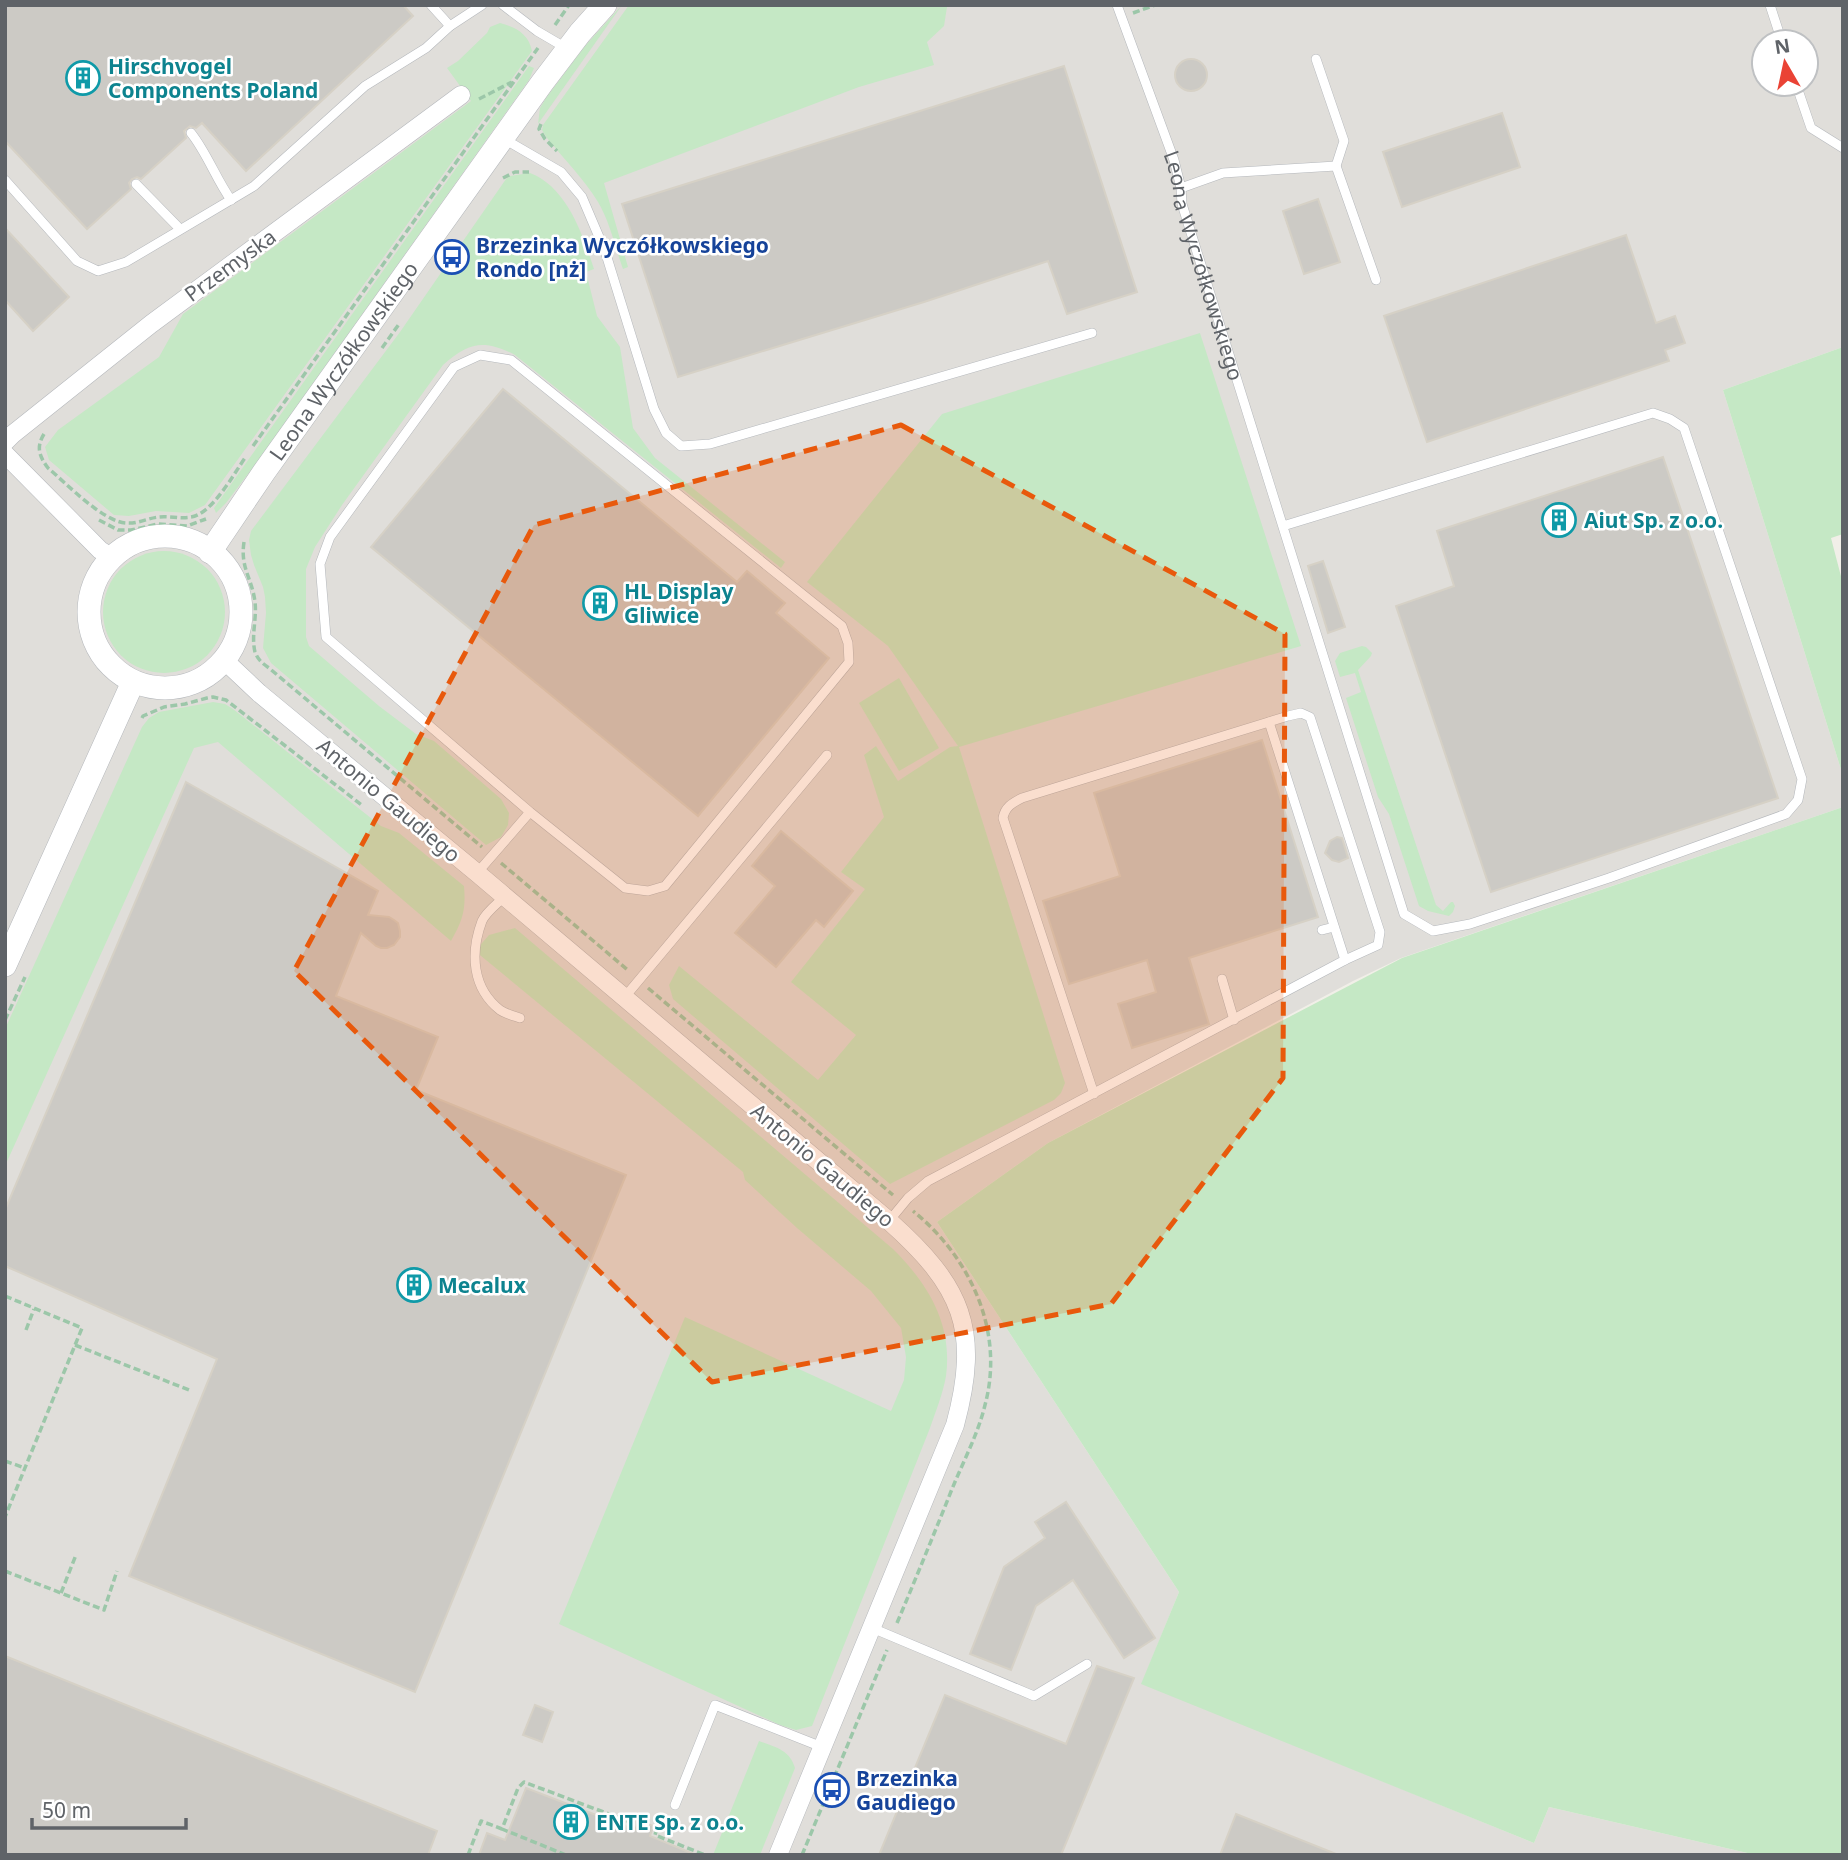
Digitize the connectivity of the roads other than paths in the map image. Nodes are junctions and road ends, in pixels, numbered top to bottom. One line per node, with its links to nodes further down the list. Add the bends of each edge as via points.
1 (431, 5): 7 (lane)
2 (482, 5): 7 (lane)
3 (503, 5): 9 (lane)
4 (605, 5): 9 (street, Leona Wyczółkowskiego)
5 (1117, 5): 19 (lane, Leona Wyczółkowskiego)
6 (1770, 5): 8 (lane)
7 (450, 26): 20 (lane, via 426,48 365,86 254,186)
8 (1777, 28)
9 (567, 49): 14 (street, Leona Wyczółkowskiego)
10 (1316, 59): 16 (lane, via 1344,141)
11 (456, 98): 24 (street, Przemyska, via 151,324)
12 (1801, 98): 15 (lane, via 1811,128)
13 (191, 133): 20 (lane)
14 (503, 139): 23 (lane, via 561,172 582,197 605,251 654,409 666,433 681,446 710,444); 27 (street, Leona Wyczółkowskiego)
15 (1843, 148)
16 (1336, 166): 19 (lane, via 1223,173); 22 (lane)
17 (5, 180): 21 (lane, via 77,261 98,271 126,262)
18 (136, 184): 21 (lane)
19 (1181, 187): 26 (lane, Leona Wyczółkowskiego, via 1182,204)
20 (231, 200): 21 (lane)
21 (180, 229)
22 (1376, 281)
23 (1092, 333)
24 (5, 443)
25 (5, 454): 28 (street)
26 (1283, 526): 26 (lane, Leona Wyczółkowskiego, via 1404,914 1433,931 1470,924 1609,878 1786,814 1798,800 1802,779 1684,428 1670,419 1653,413)
27 (210, 552): 28 (street, via 192,540 167,536 136,542); 29 (street, via 231,576 240,608 236,640)
28 (111, 556): 30 (street, via 91,594 90,622 102,656 116,673)
29 (224, 660): 30 (street, via 201,680 176,687); 34 (street, Antonio Gaudiego)
30 (133, 682): 39 (street)
31 (1269, 722): 36 (lane); 38 (lane, via 1301,713 1310,717 1359,865 1380,939 1378,945); 44 (lane, via 1021,798 1004,812)
32 (827, 755): 41 (lane)
33 (530, 811): 33 (lane, via 326,637 320,564 330,537 454,367 480,355 511,360 842,626 848,643 849,662 665,886 648,891 625,888); 34 (lane)
34 (477, 873): 35 (street, Antonio Gaudiego)
35 (504, 897): 41 (street, Antonio Gaudiego); 42 (lane, via 483,919 475,951 478,980 502,1012)
36 (1334, 927): 37 (lane); 38 (lane)
37 (1322, 930)
38 (1345, 960): 43 (lane)
39 (15, 970)
40 (1222, 979): 43 (lane)
41 (624, 998): 45 (street, Antonio Gaudiego)
42 (520, 1018)
43 (1234, 1020): 44 (lane)
44 (1094, 1094): 45 (lane, via 928,1181)
45 (889, 1220): 46 (street, Antonio Gaudiego, via 917,1246 952,1293 962,1318 967,1363 955,1425)
46 (872, 1628): 47 (lane, via 1034,1696); 48 (street, Antonio Gaudiego)
47 (1087, 1664)
48 (821, 1747): 49 (lane, via 715,1705); 50 (street, Antonio Gaudiego)
49 (675, 1805)
50 (778, 1855)

